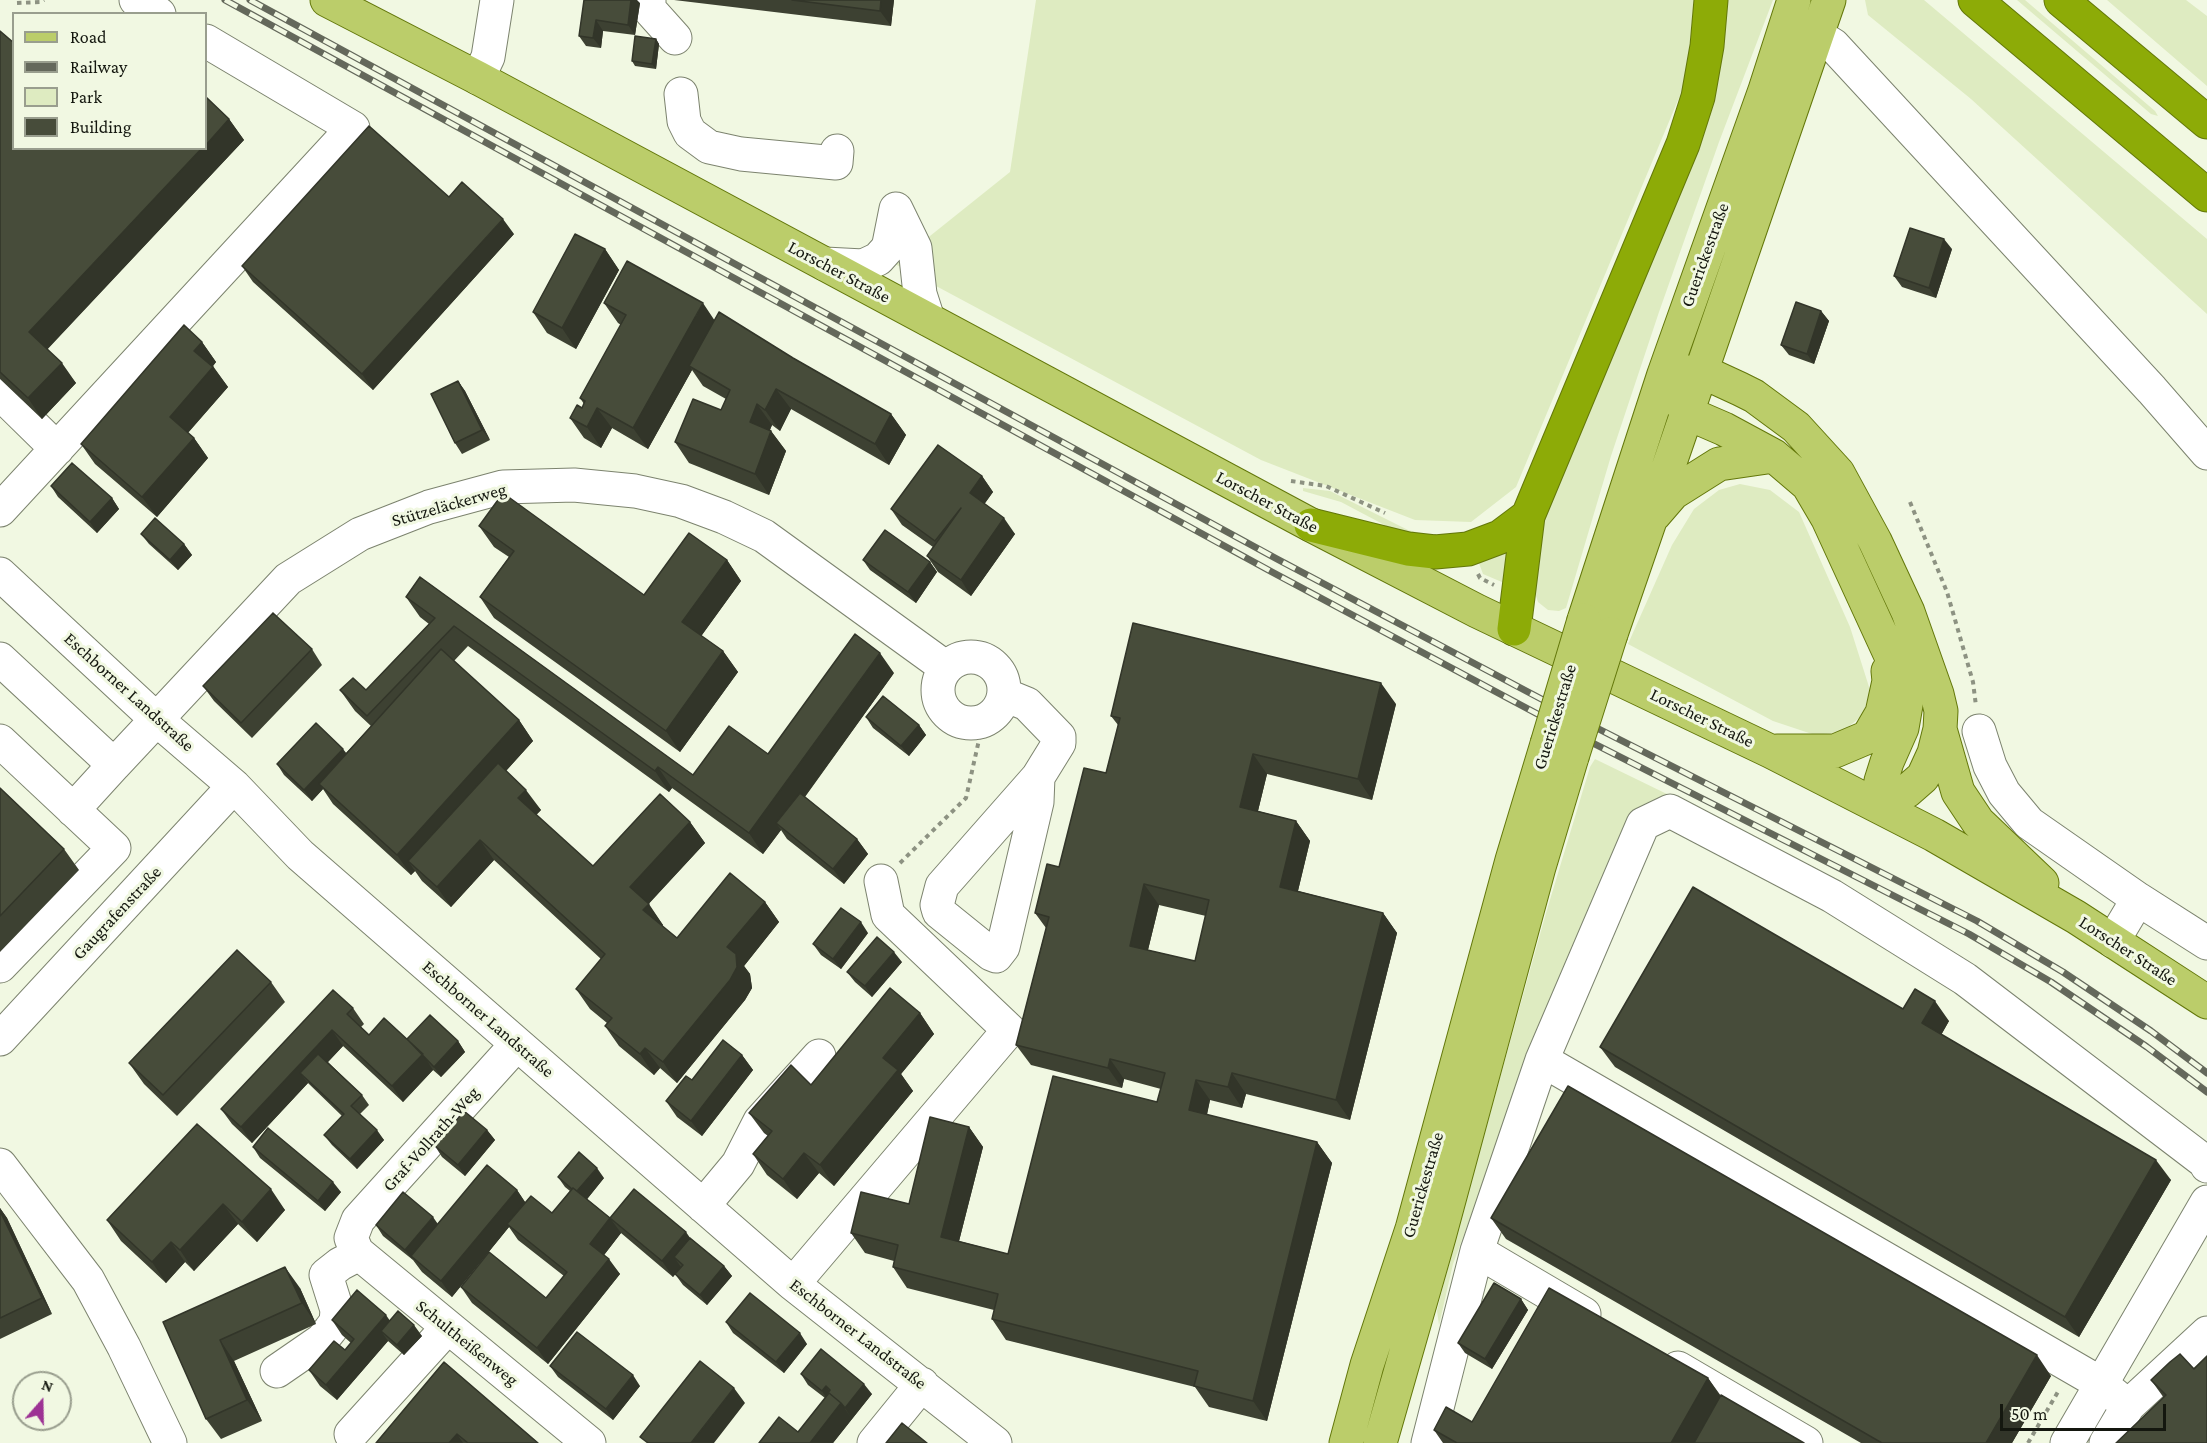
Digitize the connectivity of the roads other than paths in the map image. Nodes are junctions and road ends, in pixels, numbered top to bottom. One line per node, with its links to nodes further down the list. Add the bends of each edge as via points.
1 (136, 0): 10 (street)
2 (327, 0): 14 (main road, Lorscher Straße)
3 (497, 0): 14 (street, via 488,57)
4 (650, 0): 12 (street, via 649,9)
5 (1711, 0): 29 (highway, via 1698,97 1683,144)
6 (1794, 0): 22 (main road, Guerickestraße)
7 (1829, 0): 11 (main road, Guerickestraße)
8 (1975, 0): 18 (highway)
9 (2061, 0): 16 (highway)
10 (156, 12)
11 (1816, 35): 21 (main road, Guerickestraße); 26 (street, via 1833,45)
12 (675, 38)
13 (207, 42): 25 (street, via 353,128)
14 (478, 78): 19 (main road, Lorscher Straße)
15 (681, 94): 17 (street, via 684,121 690,133 709,147 836,163)
16 (2207, 122)
17 (837, 151)
18 (2207, 195)
19 (825, 264): 20 (main road, Lorscher Straße); 20 (street, via 863,266 878,259 889,244 896,209 915,248 920,294)
20 (928, 319): 31 (main road, Lorscher Straße)
21 (1701, 371): 22 (main road); 24 (main road, Guerickestraße); 42 (main road, via 1754,396 1796,427 1838,473 1908,612 1941,711)
22 (1664, 374): 24 (main road); 34 (main road, Guerickestraße)
23 (0, 393): 25 (street)
24 (1687, 412): 27 (main road); 30 (main road, Guerickestraße)
25 (57, 449): 28 (street)
26 (2207, 453)
27 (1774, 456): 30 (main road, via 1719,464 1672,493); 37 (main road, via 1808,486 1828,519)
28 (0, 510)
29 (1528, 516): 31 (highway, via 1500,537 1468,549 1435,552); 35 (highway)
30 (1648, 520): 34 (main road, Guerickestraße)
31 (1311, 525): 35 (main road, Lorscher Straße)
32 (0, 574): 41 (street, Eschborner Landstraße)
33 (874, 616): 36 (street); 39 (street, Stützeläckerweg); 41 (street, Stützeläckerweg, via 764,536 681,501 635,490 574,484 503,487 429,507 360,534 288,579)
34 (1598, 627): 45 (main road, Guerickestraße, bridge)
35 (1514, 629): 46 (main road, Lorscher Straße)
36 (854, 644)
37 (1887, 648): 46 (main road, via 1889,681 1885,702 1868,737 1835,751); 50 (main road, via 1902,680 1906,705 1902,728 1884,772)
38 (0, 659): 47 (street)
39 (945, 668): 40 (street, via 957,659 977,657 990,662 1001,675); 40 (street, via 938,680 939,703 947,715 963,723 983,722 996,713)
40 (1005, 695): 48 (street, via 1027,704 1059,737)
41 (156, 718): 47 (street, Stützeläckerweg); 49 (street, Eschborner Landstraße)
42 (1940, 729): 50 (main road, via 1923,777 1907,791); 54 (main road, via 1958,792 1978,822)
43 (1978, 731): 53 (street, via 2004,793 2029,823)
44 (0, 741): 51 (street)
45 (1560, 751): 83 (main road, Guerickestraße, via 1512,860 1412,1229); 84 (main road, Guerickestraße, via 1539,867)
46 (1770, 751): 50 (main road, Lorscher Straße)
47 (114, 765): 51 (street, Stützeläckerweg)
48 (1038, 777): 48 (street, via 942,886 937,897 939,912 996,956 1003,946 1037,802)
49 (234, 786): 59 (street, Gaugrafenstraße); 60 (street, Eschborner Landstraße, via 300,855)
50 (1878, 806): 54 (main road, Lorscher Straße)
51 (73, 810): 57 (street, via 114,848)
52 (881, 881): 69 (street, via 888,915 1009,1030)
53 (2138, 899): 55 (street); 56 (street)
54 (2076, 917): 55 (main road, Lorscher Straße)
55 (2113, 940): 58 (main road, Lorscher Straße)
56 (2207, 943)
57 (0, 966)
58 (2207, 1002)
59 (0, 1039)
60 (517, 1044): 66 (street, Eschborner Landstraße); 67 (street, Graf-Vollrath-Weg, via 358,1220)
61 (819, 1056): 66 (street, via 760,1121 738,1164)
62 (1542, 1060): 64 (street, via 1642,824 1670,811 1832,896 1965,979); 68 (street); 75 (street)
63 (0, 1165): 79 (street, via 88,1280)
64 (2207, 1166)
65 (2207, 1202): 75 (street)
66 (703, 1206): 69 (street, Eschborner Landstraße)
67 (355, 1246): 70 (street, Schultheißenweg); 74 (street, via 326,1275 337,1310 336,1322 322,1340)
68 (1477, 1251): 71 (street); 85 (street)
69 (793, 1284): 76 (street, Eschborner Landstraße)
70 (448, 1327): 78 (street); 80 (street, Schultheißenweg)
71 (1610, 1329)
72 (2207, 1333): 77 (street)
73 (1652, 1353): 86 (street)
74 (277, 1371)
75 (2100, 1383): 77 (street); 87 (street)
76 (921, 1384): 81 (street); 82 (street, Eschborner Landstraße)
77 (2128, 1406): 88 (street)
78 (351, 1434)
79 (170, 1443)
80 (589, 1443)
81 (874, 1443)
82 (995, 1443)
83 (1346, 1443)
84 (1380, 1443)
85 (1428, 1443)
86 (1806, 1443)
87 (2067, 1443)
88 (2106, 1443)

